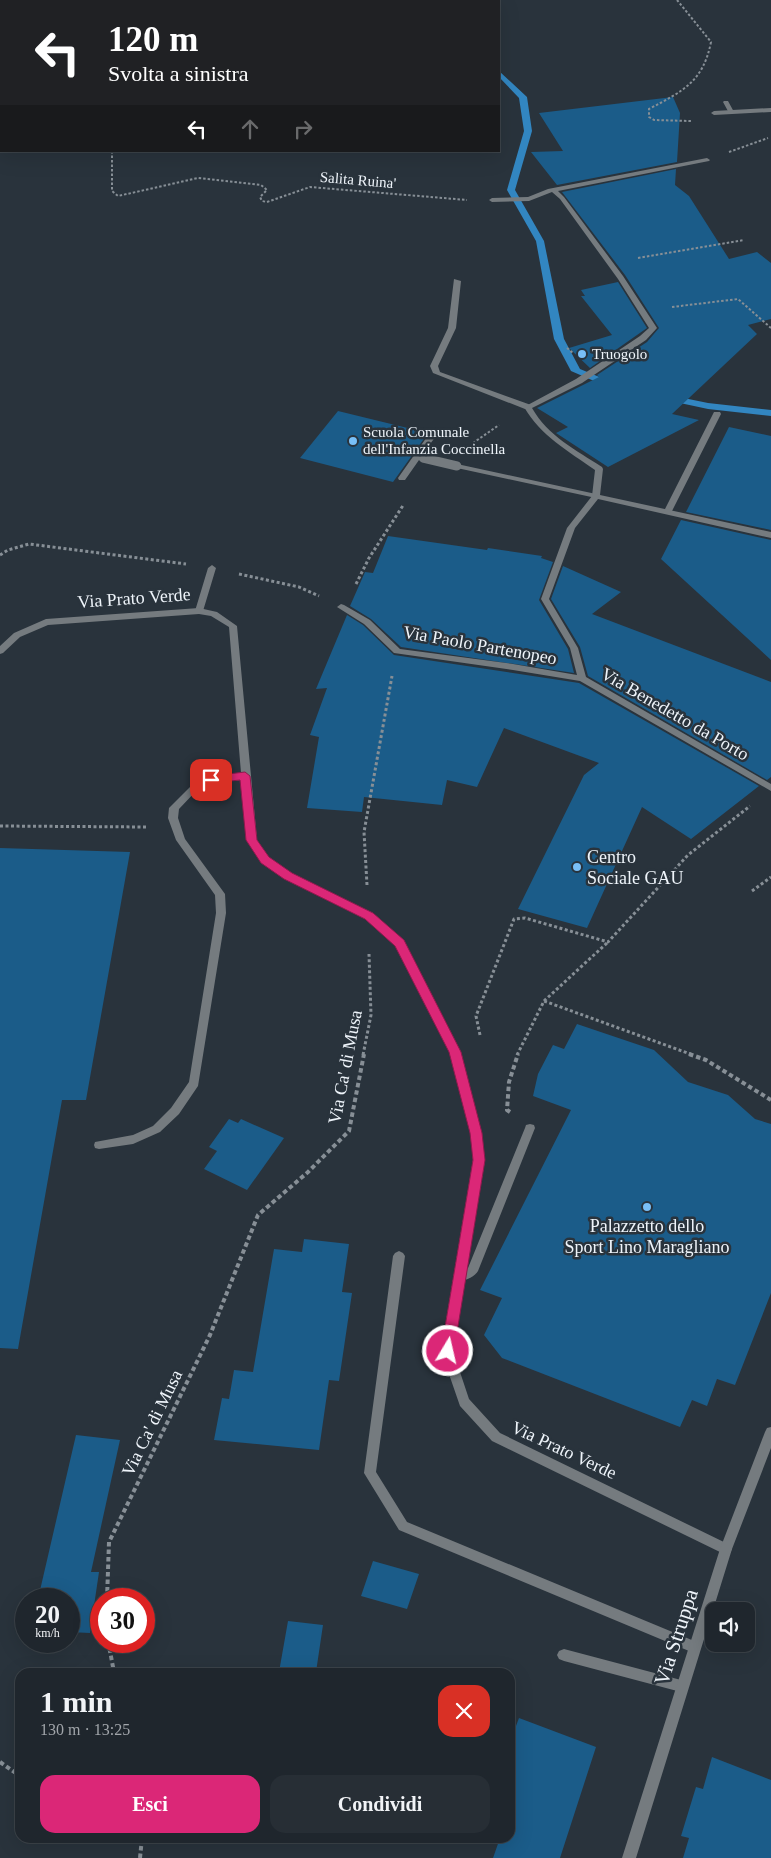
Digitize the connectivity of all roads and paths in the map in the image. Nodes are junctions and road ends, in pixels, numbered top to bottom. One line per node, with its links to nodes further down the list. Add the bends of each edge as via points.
1 (677, 0): 6 (path, via 711,42 709,60 689,88 650,109 648,114 654,120)
2 (726, 102): 5 (street)
3 (771, 110): 5 (street)
4 (714, 112): 5 (street)
5 (731, 112)
6 (693, 121)
7 (771, 136): 9 (path)
8 (112, 152): 11 (path, Salita Ruina', via 112,191 118,196 198,178 261,185 268,190 260,197 270,203 310,187 450,200)
9 (707, 160): 10 (street)
10 (553, 190): 11 (street, via 529,199); 13 (street)
11 (492, 200)
12 (744, 240): 13 (path)
13 (609, 262): 15 (street)
14 (457, 281): 17 (street, via 452,328 434,366 437,373)
15 (644, 313): 16 (path, via 732,298 743,301); 17 (street, via 653,328 643,338 578,381)
16 (771, 328)
17 (528, 407): 22 (street, via 545,432 599,469)
18 (717, 414): 23 (street)
19 (432, 436): 20 (street)
20 (420, 457): 21 (street); 22 (street, bridge)
21 (402, 478)
22 (596, 496): 23 (street); 31 (street, Via Benedetto da Porto, via 572,528 545,599 574,648)
23 (668, 511): 24 (street)
24 (771, 535)
25 (0, 555): 26 (path, via 29,544)
26 (212, 568): 27 (path, via 299,587); 28 (street)
27 (341, 607): 30 (street, Via Paolo Partenopeo, via 367,622)
28 (199, 611): 29 (street, Via Prato Verde, via 46,622 17,635); 32 (street, Via Prato Verde, via 214,614 233,626)
29 (0, 650)
30 (397, 651): 31 (street, Via Paolo Partenopeo); 39 (path, Via Ca' di Musa, via 364,832)
31 (582, 679): 33 (street, Via Benedetto da Porto)
32 (245, 776): 39 (street, Via Prato Verde, via 252,840 265,860 288,876); 45 (street, via 211,780 194,788 174,808 173,818 181,840 220,894 221,913 194,1083 176,1110 147,1136 129,1142)
33 (771, 788)
34 (756, 801): 40 (path, via 688,855)
35 (150, 818): 36 (path, via 146,827)
36 (0, 826)
37 (771, 877): 38 (path)
38 (752, 891)
39 (369, 916): 47 (street, Via Prato Verde, via 400,943 455,1052 471,1115 479,1160); 50 (path, Via Ca' di Musa, via 370,1015 349,1131 308,1172 258,1214 210,1335 109,1542)
40 (608, 942): 41 (path); 42 (path, via 525,918 514,919)
41 (544, 1001): 43 (path, via 706,1060); 44 (path, via 507,1085 507,1110)
42 (476, 1021)
43 (771, 1100)
44 (530, 1128): 47 (street, via 472,1271)
45 (100, 1145)
46 (399, 1256): 51 (street, via 370,1473 403,1526)
47 (459, 1277): 49 (street, Via Prato Verde, via 448,1351 464,1402 496,1437)
48 (771, 1432): 49 (street, Via Struppa)
49 (726, 1548): 51 (street, Via Struppa)
50 (107, 1588)
51 (694, 1647): 55 (street, Via Struppa)
52 (110, 1653): 54 (path)
53 (564, 1655): 55 (street)
54 (113, 1668)
55 (681, 1686): 60 (street, Via Struppa)
56 (0, 1762): 57 (path)
57 (15, 1772)
58 (142, 1843): 59 (path)
59 (140, 1858)
60 (629, 1858)

